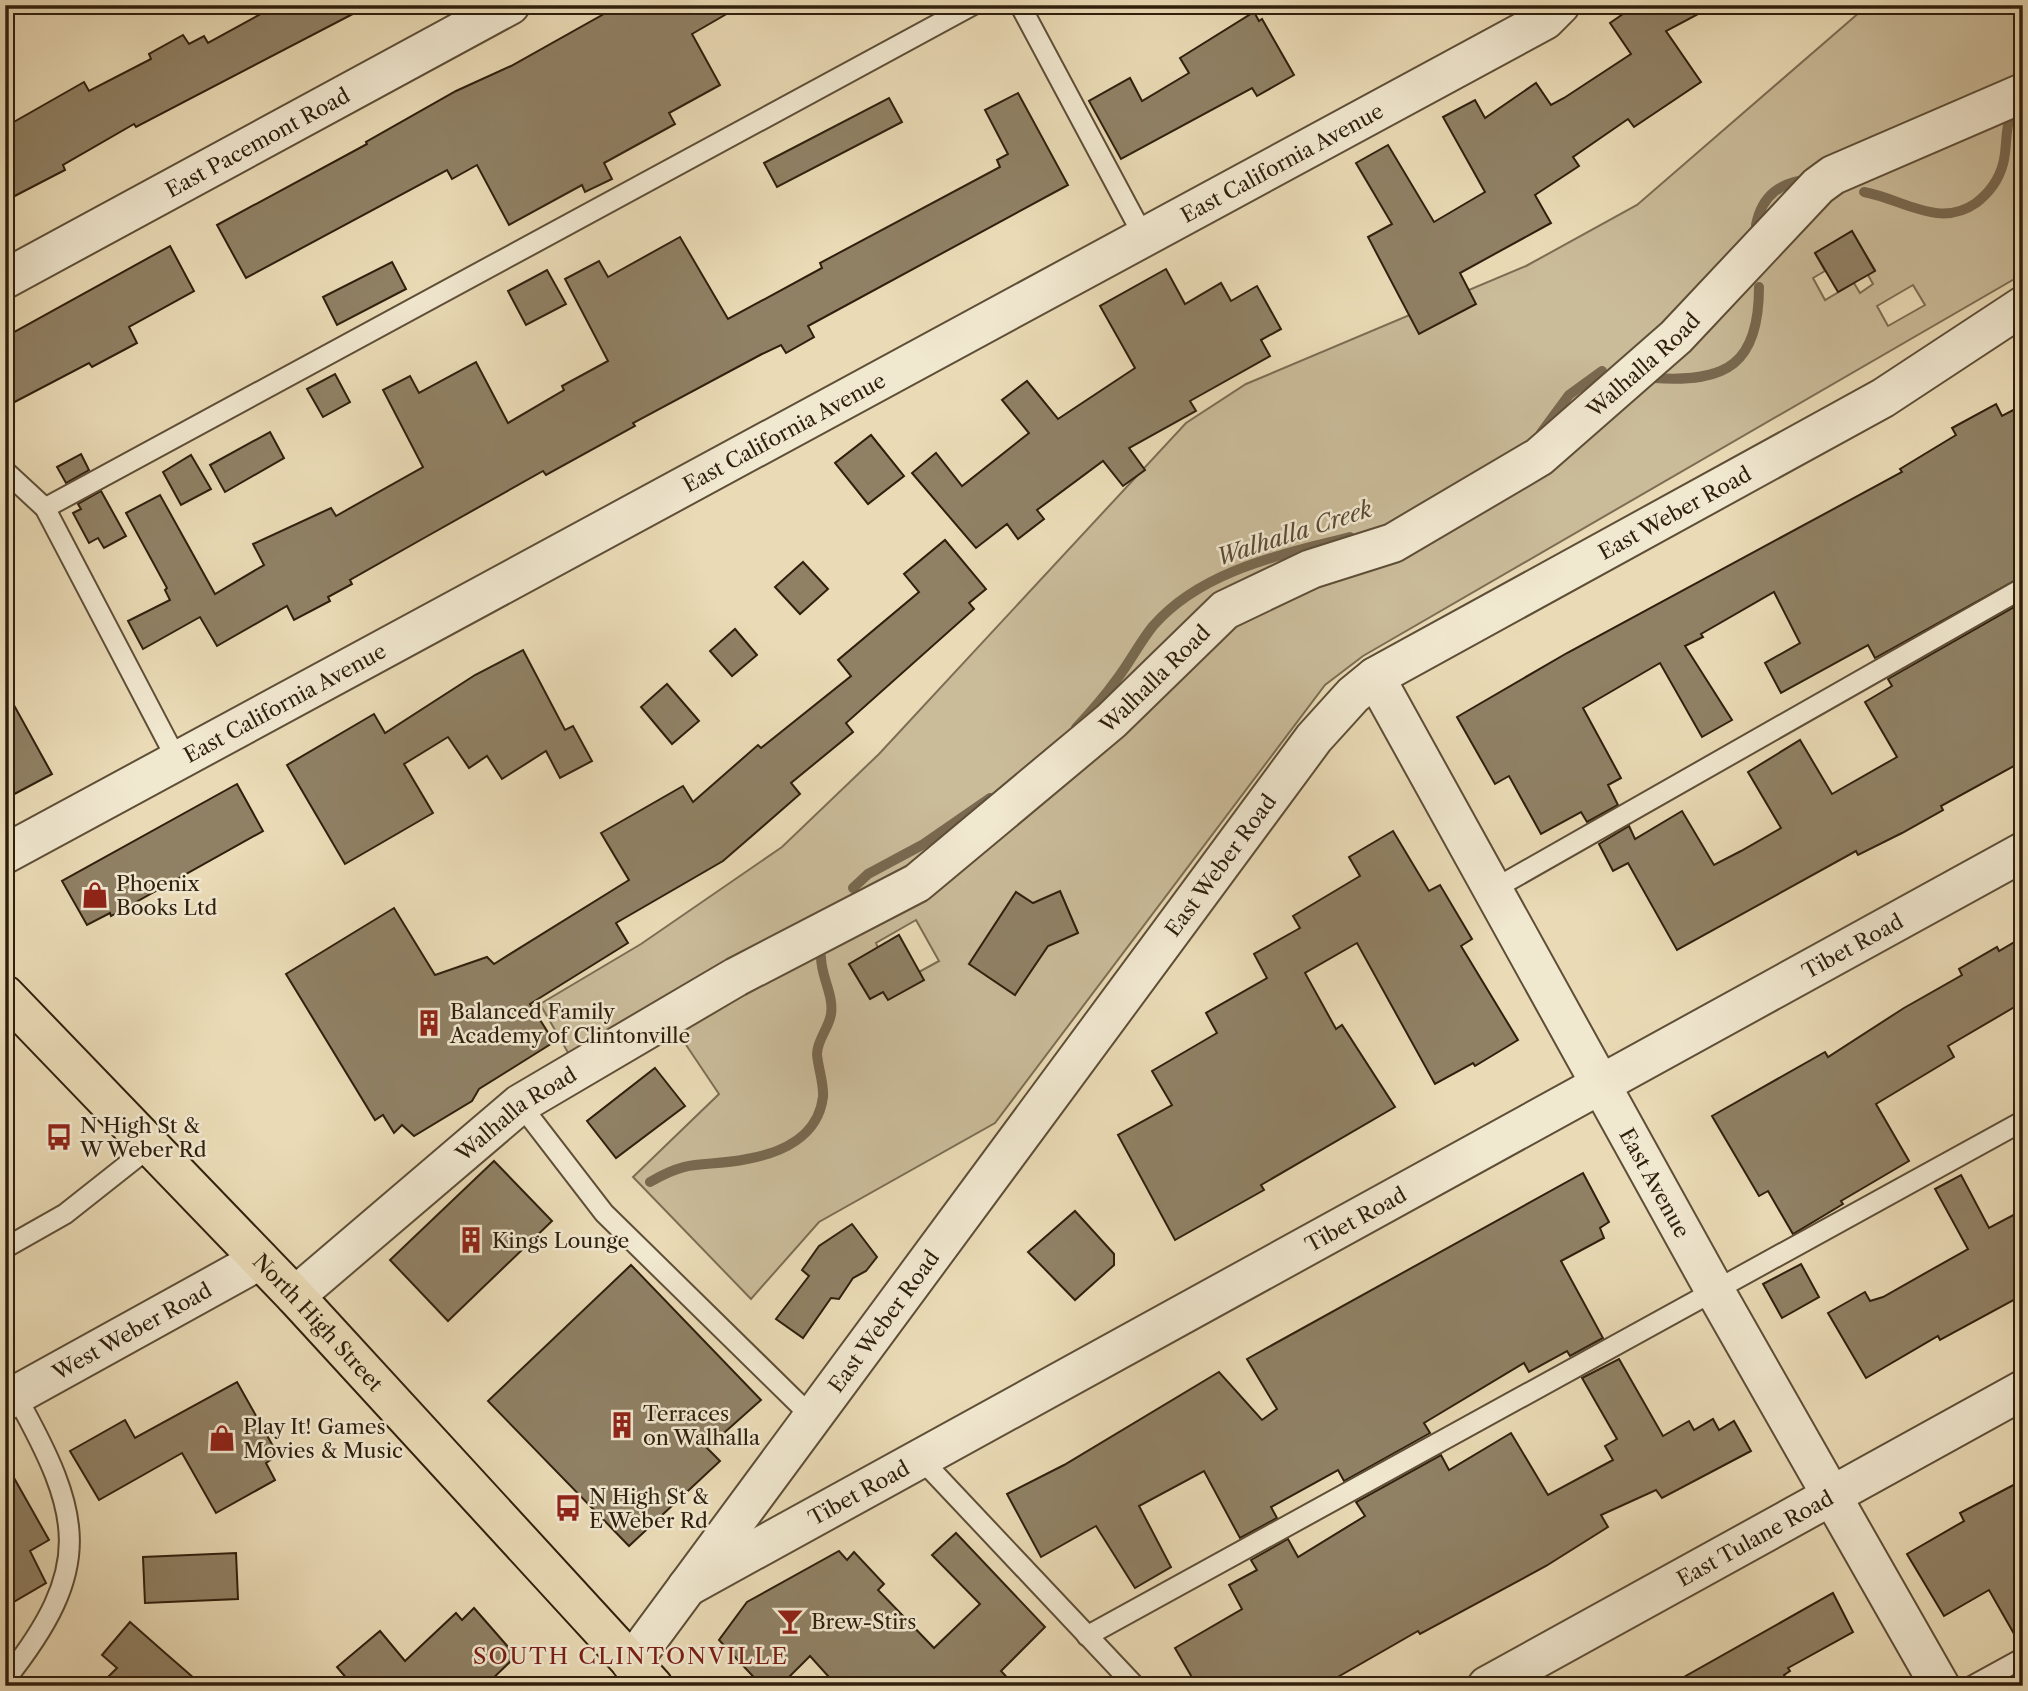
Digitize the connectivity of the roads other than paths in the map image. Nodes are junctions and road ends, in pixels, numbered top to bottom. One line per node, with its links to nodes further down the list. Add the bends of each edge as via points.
1 (510, 5): 7 (street, East Pacemont Road)
2 (972, 5): 10 (lane)
3 (1020, 5): 6 (lane)
4 (1560, 5): 6 (street, East California Avenue, via 1545,20)
5 (2023, 93): 19 (street, Walhalla Road, via 1833,175 1676,337 1539,457 1393,543 1311,569 1226,610 1111,721 917,883 736,978)
6 (1144, 237): 13 (street, East California Avenue)
7 (5, 279)
8 (2023, 306): 12 (street, East Weber Road, via 1883,398)
9 (5, 471): 10 (lane)
10 (46, 508): 13 (lane)
11 (2023, 589): 16 (lane)
12 (1375, 677): 16 (street, East Avenue); 28 (street, East Weber Road, via 1360,687 1314,738)
13 (177, 761): 15 (street, East California Avenue)
14 (2023, 852): 18 (street, Tibet Road)
15 (5, 854)
16 (1494, 889): 18 (street, East Avenue)
17 (6, 999): 21 (main road, North High Street)
18 (1601, 1084): 24 (street, East Avenue); 29 (street, Tibet Road)
19 (520, 1104): 25 (street, Walhalla Road); 28 (lane, via 604,1213)
20 (2023, 1121): 24 (lane)
21 (151, 1146): 22 (lane, via 65,1214); 23 (main road, North High Street)
22 (5, 1248)
23 (260, 1260): 25 (main road, North High Street); 27 (street, West Weber Road)
24 (1715, 1290): 30 (street, East Avenue); 32 (lane)
25 (295, 1296): 34 (main road, North High Street)
26 (2023, 1390): 30 (street, East Tulane Road)
27 (10, 1399): 35 (lane, via 57,1478 68,1518 69,1561 48,1622)
28 (813, 1418): 31 (street, East Weber Road)
29 (921, 1459): 31 (street, Tibet Road); 32 (lane)
30 (1833, 1494): 37 (street, East Tulane Road); 38 (street, East Avenue)
31 (687, 1587): 34 (street, East Weber Road)
32 (1087, 1636): 36 (lane)
33 (2023, 1658): 39 (lane)
34 (642, 1675)
35 (6, 1683)
36 (1135, 1686)
37 (1488, 1686)
38 (1940, 1686)
39 (1972, 1686)

